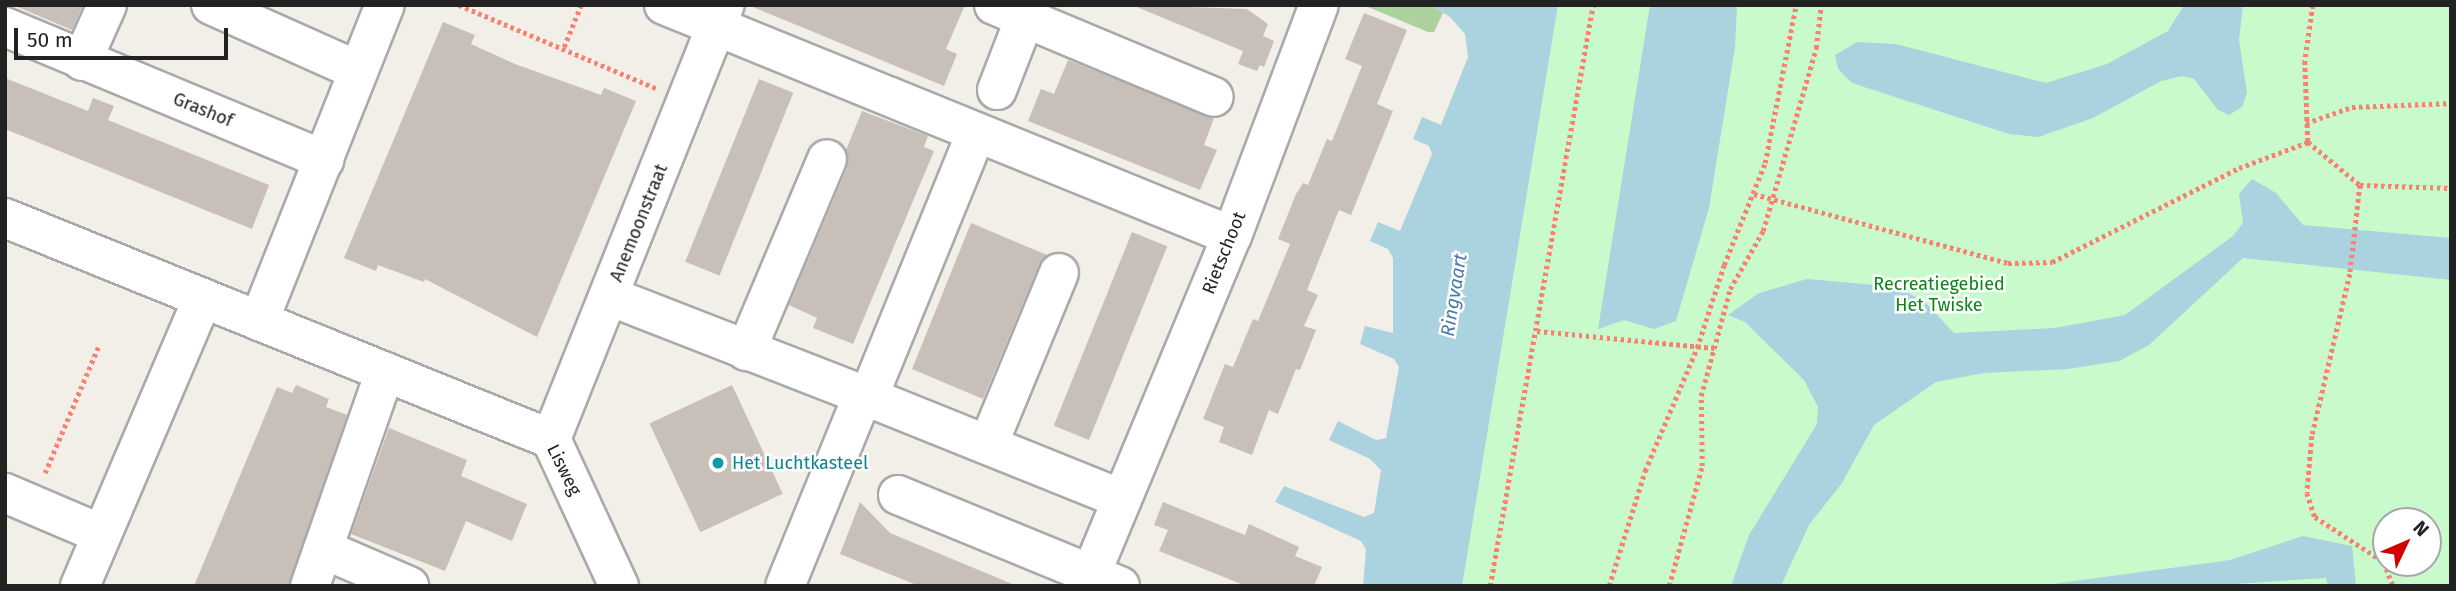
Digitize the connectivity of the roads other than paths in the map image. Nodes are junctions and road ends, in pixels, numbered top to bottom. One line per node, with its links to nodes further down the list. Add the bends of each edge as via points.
1 (107, 5): 9 (street)
2 (211, 5): 10 (street)
3 (385, 5): 10 (street)
4 (664, 5): 7 (street)
5 (1319, 5): 17 (street, Rietschoot)
6 (1016, 10): 11 (street); 12 (street)
7 (721, 16): 13 (street); 19 (street, Anemoonstraat)
8 (5, 27): 9 (street, Grashof)
9 (82, 61): 15 (street, Grashof)
10 (356, 70): 15 (street)
11 (997, 90)
12 (1214, 97)
13 (976, 134): 17 (street); 24 (street)
14 (827, 159): 22 (street)
15 (324, 160): 21 (street)
16 (5, 218): 20 (street, Lisweg)
17 (1232, 236): 29 (street, Rietschoot)
18 (1059, 273): 26 (street)
19 (609, 296): 22 (street); 25 (street, Anemoonstraat)
20 (203, 298): 21 (street, Lisweg); 30 (street)
21 (259, 321): 23 (street, Lisweg)
22 (746, 351): 24 (street)
23 (385, 372): 25 (street, Lisweg); 31 (street)
24 (865, 396): 26 (street); 37 (street)
25 (551, 439): 36 (street, Lisweg)
26 (988, 445): 29 (street)
27 (898, 495): 32 (street, Rietschoot)
28 (19, 498): 30 (street)
29 (1122, 499): 32 (street, Rietschoot)
30 (101, 534): 33 (street)
31 (323, 549): 34 (street); 35 (street)
32 (1105, 580)
33 (80, 586)
34 (310, 586)
35 (409, 586)
36 (619, 586)
37 (785, 586)

